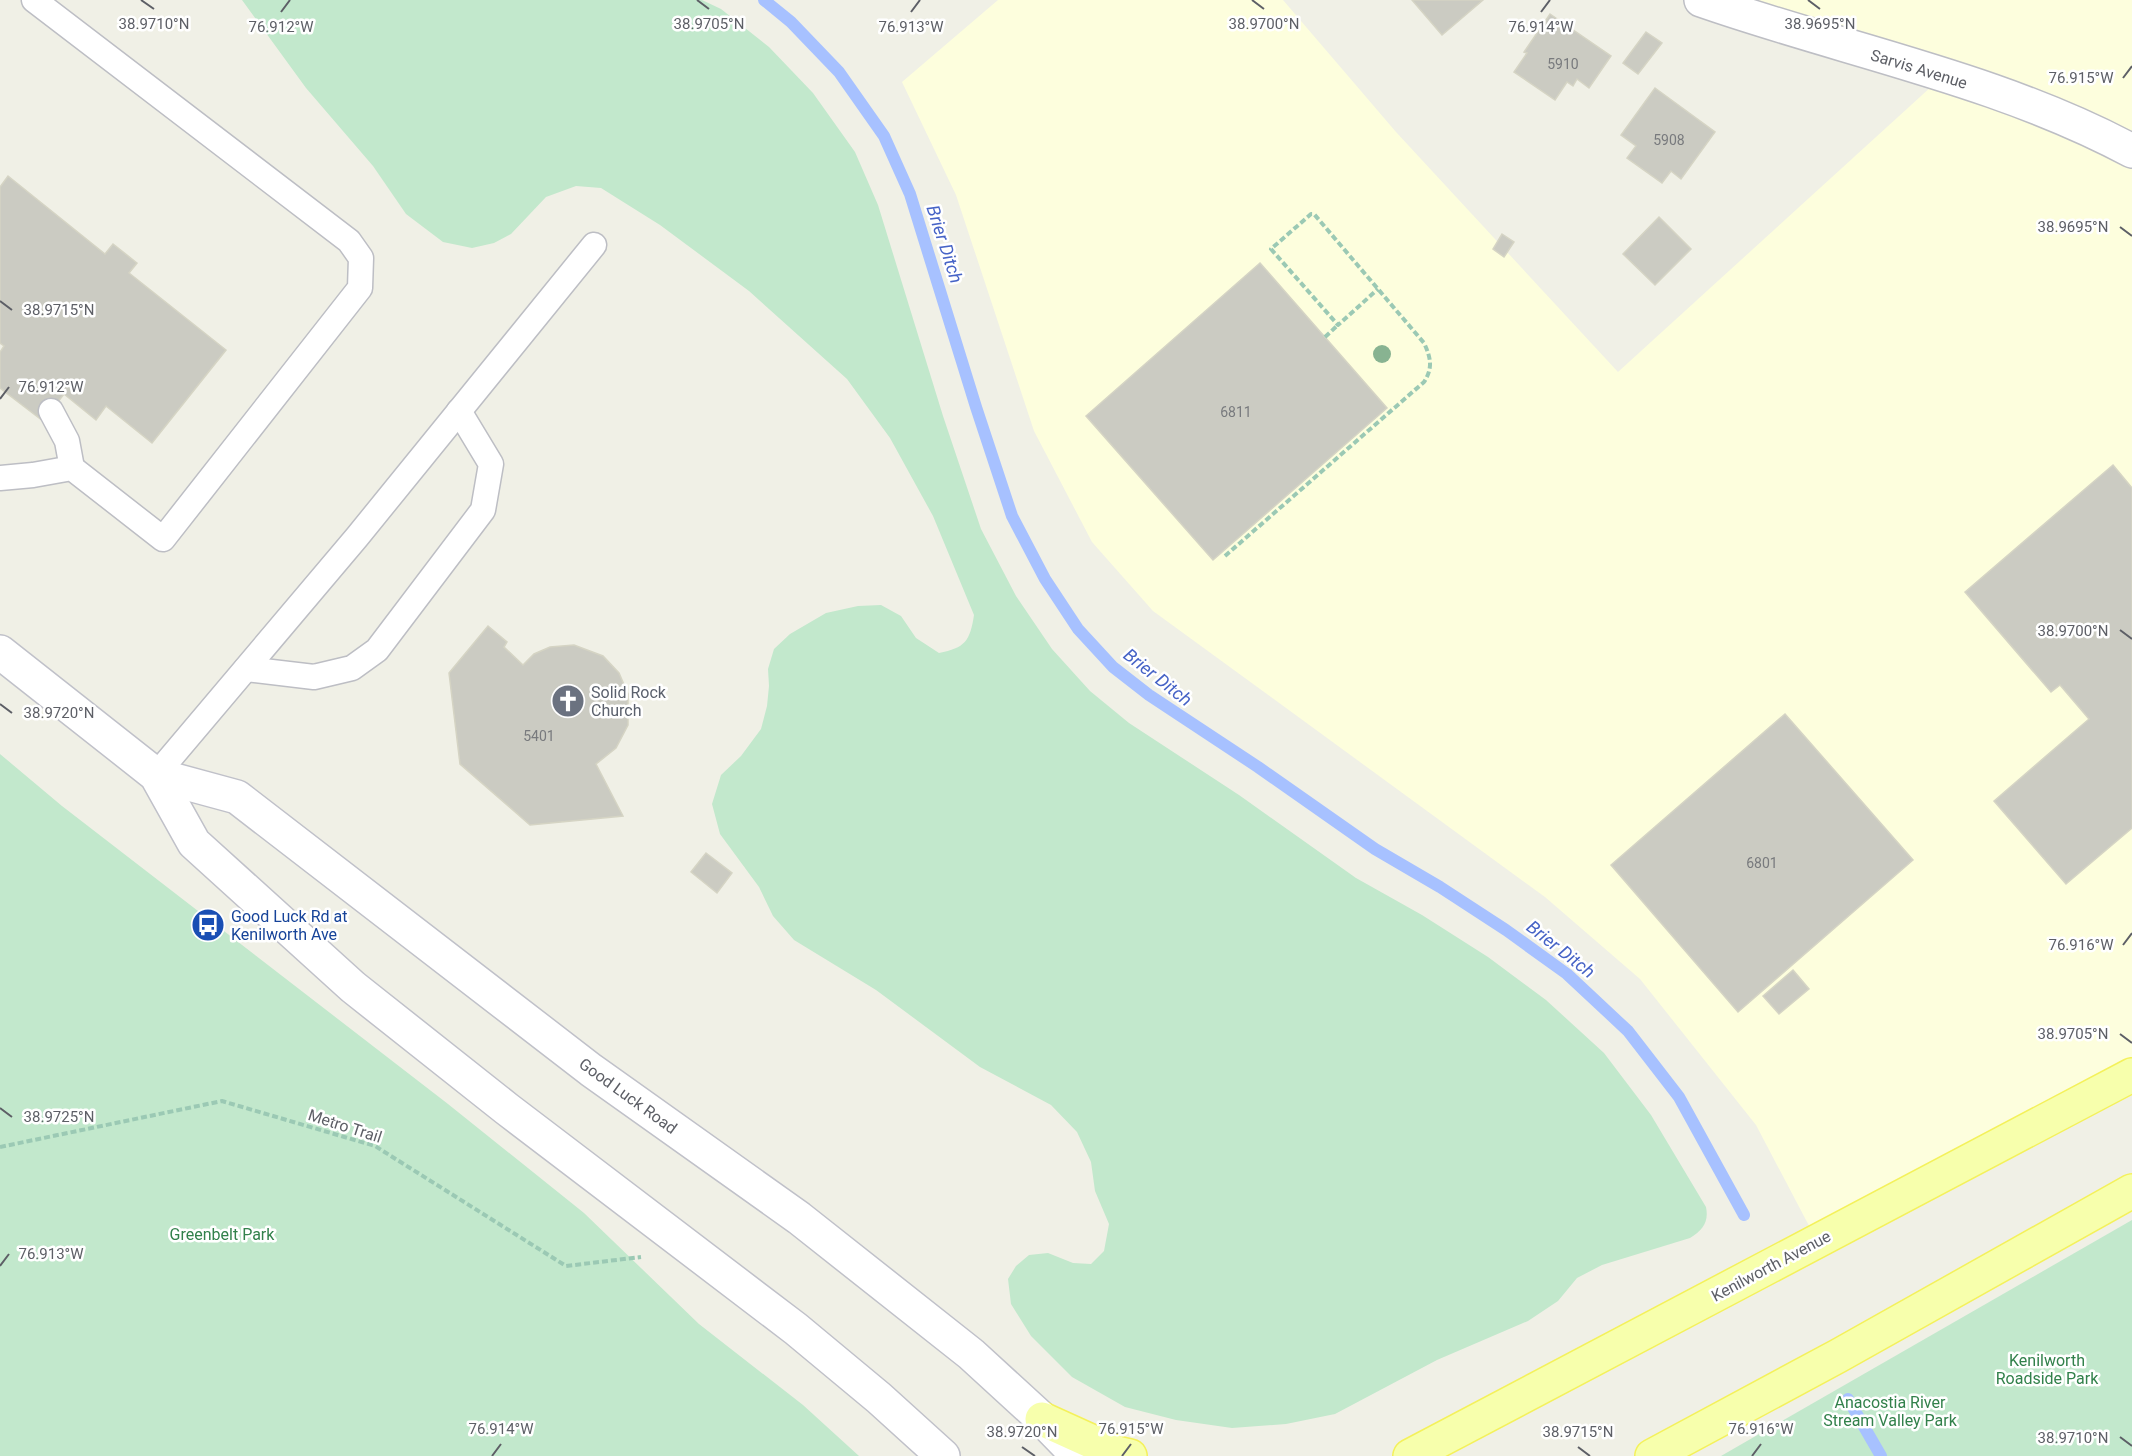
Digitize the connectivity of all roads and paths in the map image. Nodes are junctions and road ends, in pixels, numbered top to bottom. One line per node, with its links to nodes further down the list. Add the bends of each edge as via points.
1 (34, 0): 10 (lane, via 349,241 362,258 360,288 163,539)
2 (1701, 0): 3 (main road, Sarvis Avenue, via 2041,108)
3 (2132, 151)
4 (594, 245): 9 (lane)
5 (1378, 289): 6 (path); 6 (path, via 1314,214 1271,249); 12 (path, via 1424,343 1431,357 1430,372 1424,382)
6 (1338, 325): 7 (path)
7 (1325, 337)
8 (51, 411): 10 (lane, via 68,441)
9 (459, 411): 14 (lane); 14 (lane, via 491,464 483,510 377,650 352,668 314,678)
10 (72, 468): 11 (lane)
11 (0, 478)
12 (1225, 556)
13 (0, 652): 15 (main road, Good Luck Road)
14 (246, 669): 15 (lane)
15 (156, 775): 19 (main road, Good Luck Road, via 194,843 353,987); 20 (main road, Good Luck Road, via 237,797 591,1070 800,1218 971,1354)
16 (2132, 1075): 24 (main road, Kenilworth Avenue)
17 (0, 1147): 19 (path, Metro Trail, via 222,1101 375,1146 566,1266)
18 (2132, 1191): 25 (main road)
19 (692, 1251): 21 (main road, Good Luck Road, via 796,1329)
20 (1042, 1419): 22 (main road, Good Luck Road); 23 (main road)
21 (943, 1456)
22 (1078, 1456)
23 (1130, 1456)
24 (1410, 1456)
25 (1652, 1456)

